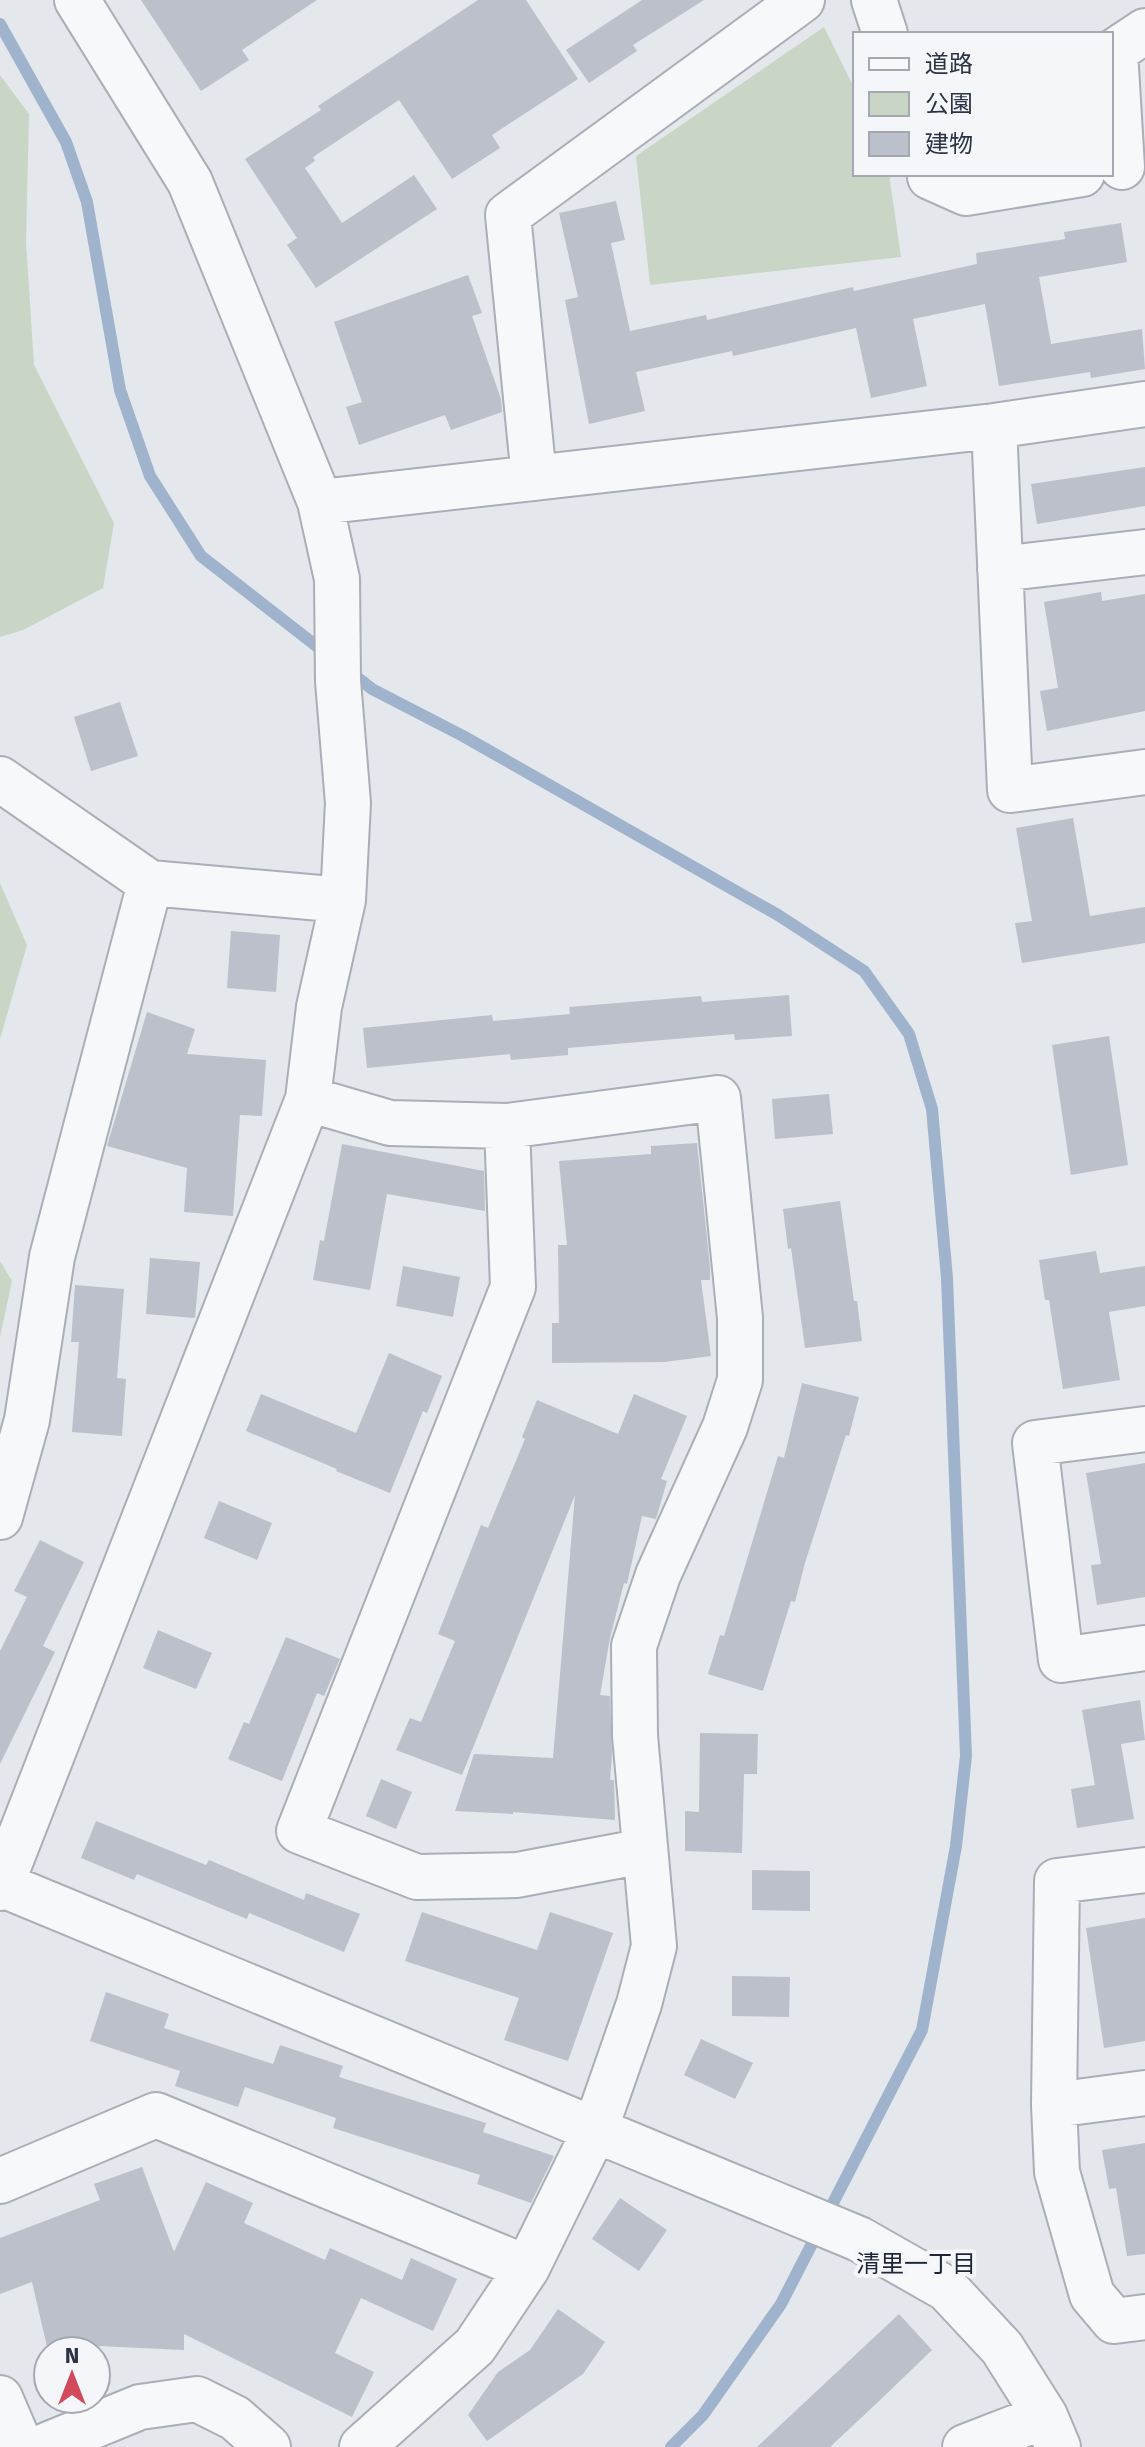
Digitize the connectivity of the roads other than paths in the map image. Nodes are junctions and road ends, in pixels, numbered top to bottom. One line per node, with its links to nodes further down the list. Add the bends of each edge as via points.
1 (77, 0): 12 (street, via 190,182)
2 (802, 0): 11 (street, via 508,215)
3 (874, 0): 5 (street)
4 (1145, 31): 6 (street, via 1115,51)
5 (884, 32)
6 (1115, 169)
7 (930, 176): 8 (street, via 966,193)
8 (1072, 176)
9 (1145, 404): 10 (street)
10 (994, 426): 11 (street); 14 (street)
11 (534, 478): 12 (street)
12 (320, 502): 18 (street, via 337,579 338,681 348,803)
13 (1145, 552): 14 (street)
14 (1000, 569): 15 (street, via 1010,790)
15 (1145, 772)
16 (0, 779): 17 (street)
17 (150, 883): 18 (street); 22 (street, via 52,1257 27,1420)
18 (343, 900): 19 (street, via 319,1007)
19 (308, 1099): 20 (street, via 390,1123); 26 (street)
20 (507, 1126): 24 (street, via 718,1098 740,1318 740,1380 634,1646); 24 (street, via 513,1287 299,1831 417,1877 517,1875)
21 (1145, 1429): 23 (street, via 1035,1443 1061,1660)
22 (0, 1517)
23 (1145, 1648)
24 (644, 1851): 29 (street, via 654,1946)
25 (1145, 1870): 28 (street, via 1057,1881)
26 (1, 1886): 29 (street)
27 (1145, 2093): 28 (street)
28 (1054, 2105): 32 (street, via 1057,2172 1092,2295 1114,2321)
29 (595, 2130): 31 (street); 34 (street, via 859,2239 947,2289 1002,2348)
30 (0, 2181): 31 (street, via 156,2115)
31 (527, 2268): 38 (street, via 475,2346)
32 (1145, 2317)
33 (0, 2398): 35 (street)
34 (1052, 2431): 39 (street)
35 (21, 2447)
36 (42, 2447): 37 (street, via 140,2407 197,2399 235,2418)
37 (268, 2447)
38 (362, 2447)
39 (965, 2447)

